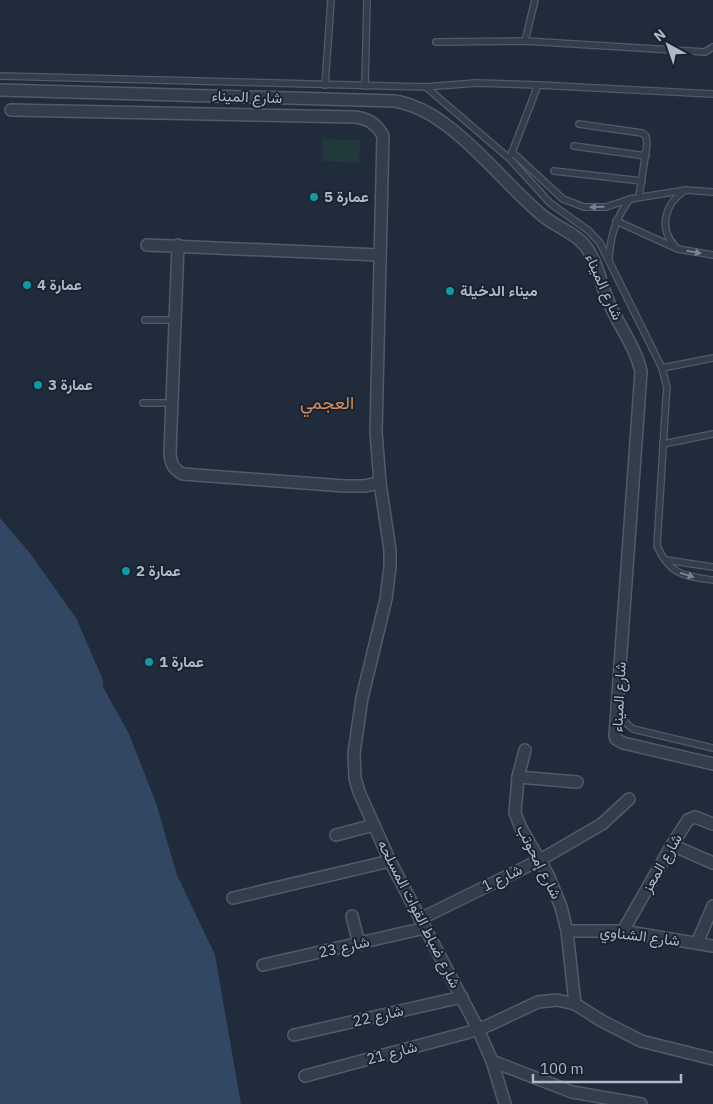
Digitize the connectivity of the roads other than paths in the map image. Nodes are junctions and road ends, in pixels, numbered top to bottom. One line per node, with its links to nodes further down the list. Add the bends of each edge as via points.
1 (331, 0): 8 (lane)
2 (366, 0): 10 (lane)
3 (535, 0): 4 (lane)
4 (525, 41): 5 (lane); 6 (lane, via 705,52)
5 (436, 42)
6 (713, 47)
7 (0, 76): 8 (lane)
8 (325, 85): 10 (lane)
9 (538, 85): 11 (lane, via 476,83); 13 (lane); 17 (lane)
10 (365, 86): 11 (lane)
11 (426, 87): 19 (lane)
12 (0, 90): 45 (street, شارع الميناء, via 408,103 451,130 488,161 542,216 583,244 591,255 610,306 641,372)
13 (713, 94)
14 (11, 110): 30 (street, شارع ضباط القوات المسلحه, via 364,118 379,128 383,136)
15 (579, 124): 18 (lane, via 642,133 648,140)
16 (574, 146): 18 (lane)
17 (512, 152): 19 (lane); 25 (lane, one-way to 17, via 606,207 573,204 554,192)
18 (646, 156): 21 (lane)
19 (510, 159): 32 (lane, via 550,203 589,231)
20 (554, 171): 21 (lane)
21 (642, 182): 24 (lane)
22 (686, 190): 23 (lane); 24 (lane); 29 (lane, via 676,196 665,217 670,240)
23 (713, 192)
24 (639, 197): 25 (lane)
25 (630, 198): 26 (lane)
26 (616, 221): 29 (lane); 32 (lane)
27 (148, 245): 28 (street)
28 (178, 246): 30 (street); 34 (street)
29 (678, 249): 31 (lane, one-way to 31)
30 (379, 255): 41 (street, شارع ضباط القوات المسلحه, via 376,432)
31 (713, 255)
32 (608, 259): 36 (lane)
33 (145, 320): 34 (lane)
34 (176, 320): 38 (street)
35 (713, 358): 36 (lane)
36 (662, 368): 40 (lane, via 666,388)
37 (143, 403): 38 (lane)
38 (172, 403): 41 (street, via 171,462 175,470 183,474 344,486)
39 (713, 434): 40 (lane)
40 (663, 444): 42 (lane, via 657,546)
41 (380, 483): 53 (street, شارع ضباط القوات المسلحه, via 390,550 390,579 362,698 354,753 355,778)
42 (665, 560): 43 (lane); 44 (lane, one-way to 44, via 685,576)
43 (713, 567)
44 (713, 580)
45 (618, 706): 46 (lane, via 626,723 633,729); 48 (street, شارع الميناء, via 614,736 618,742)
46 (713, 748)
47 (525, 750): 49 (street, شارع إمحوتب)
48 (713, 764)
49 (518, 777): 50 (street); 56 (street, شارع إمحوتب, via 517,821)
50 (577, 782)
51 (629, 799): 56 (street, شارع 1, via 602,824)
52 (713, 824): 55 (street, شارع المعز, via 691,818)
53 (374, 825): 54 (street); 57 (street, شارع ضباط القوات المسلحه)
54 (336, 835)
55 (672, 845): 58 (street); 64 (street, شارع المعز)
56 (540, 860): 62 (street, شارع 1); 63 (street, شارع إمحوتب, via 558,897)
57 (390, 861): 59 (street); 62 (street, شارع ضباط القوات المسلحه)
58 (713, 863)
59 (234, 898)
60 (713, 906): 65 (street)
61 (352, 916): 66 (street)
62 (423, 924): 66 (street, شارع 23); 69 (street, شارع ضباط القوات المسلحه)
63 (567, 931): 64 (street, شارع الشناوي); 70 (street, شارع إمحوتب)
64 (623, 931): 65 (street, شارع الشناوي)
65 (697, 943): 67 (street, شارع الشناوي)
66 (359, 944): 68 (street, شارع 23)
67 (713, 946)
68 (263, 966)
69 (462, 997): 71 (street, شارع ضباط القوات المسلحه); 72 (street, شارع 22)
70 (575, 1004): 71 (street, شارع 21, via 557,1000 538,1002); 73 (street, via 641,1041)
71 (478, 1029): 74 (street, شارع ضباط القوات المسلحه); 75 (street, شارع 21)
72 (294, 1035)
73 (713, 1059)
74 (492, 1061): 76 (street, شارع ضباط القوات المسلحه); 77 (street, via 572,1092)
75 (305, 1076)
76 (505, 1104)
77 (641, 1104)

